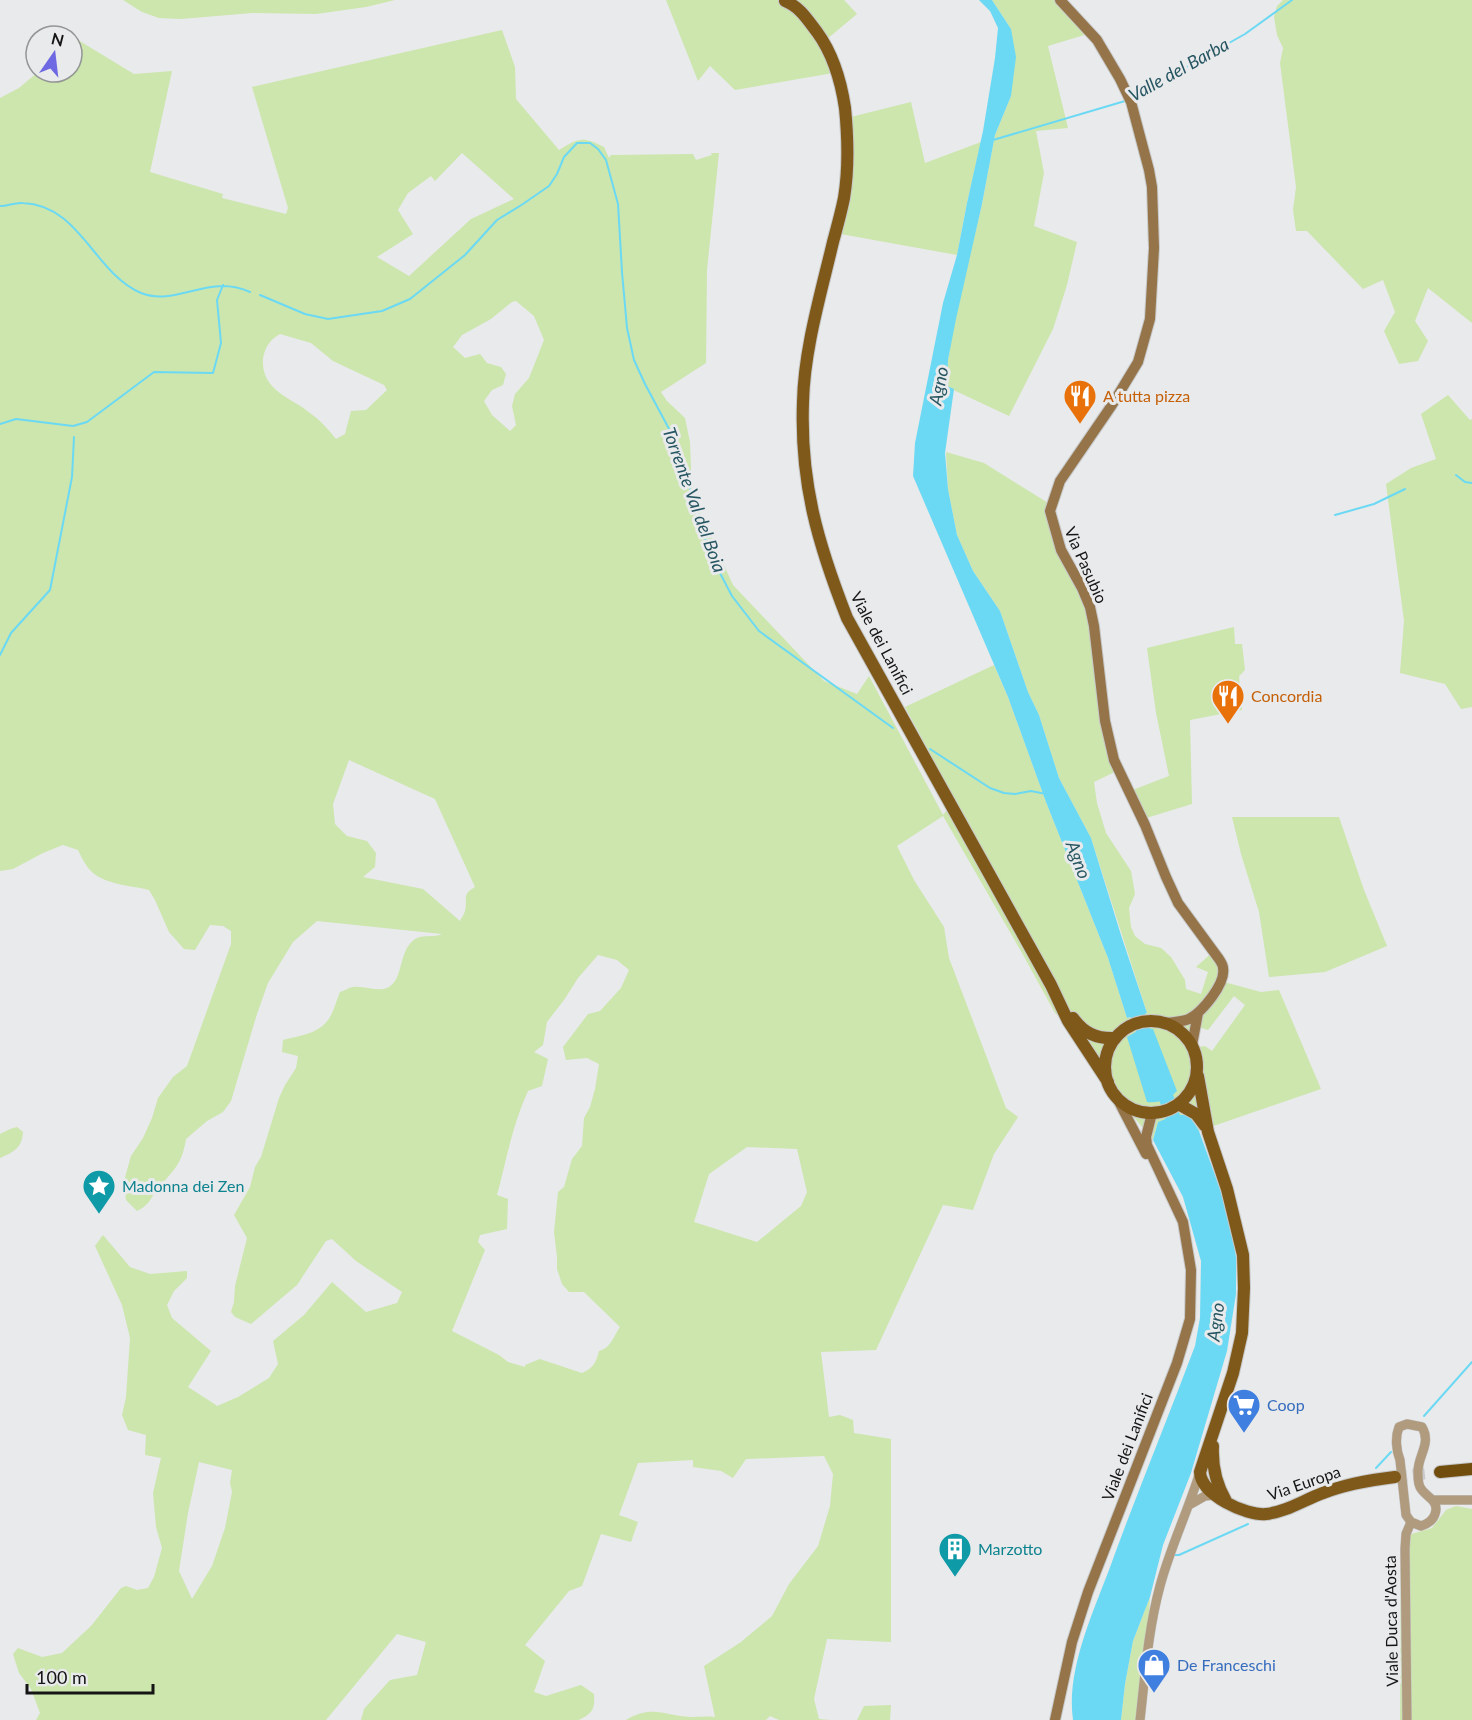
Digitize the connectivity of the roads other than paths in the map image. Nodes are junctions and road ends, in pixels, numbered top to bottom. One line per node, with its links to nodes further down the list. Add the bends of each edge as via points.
1 (787, 0): 4 (main road, Viale dei Lanifici)
2 (803, 0): 4 (main road, Viale dei Lanifici)
3 (1060, 0): 6 (main road, Via Pasubio, via 1096,40 1129,97 1152,187 1153,268 1148,327 1138,362 1060,481 1050,511 1061,550 1090,607 1114,760 1178,903 1224,969 1218,989)
4 (821, 38): 5 (main road, Viale dei Lanifici, via 840,84 848,168 811,339 803,400 804,461 815,525 847,618)
5 (1051, 985): 8 (main road, Viale dei Lanifici, via 1084,1030 1102,1039); 11 (main road, Viale dei Lanifici, via 1068,1021)
6 (1198, 1013): 7 (main road); 9 (main road, Via Pasubio)
7 (1165, 1023): 8 (main road, via 1137,1022); 9 (main road, via 1176,1027)
8 (1115, 1038): 11 (main road, via 1107,1052)
9 (1192, 1045): 10 (main road)
10 (1198, 1076): 13 (main road); 15 (main road)
11 (1108, 1082): 12 (main road)
12 (1117, 1098): 14 (main road, via 1127,1106); 16 (main road, Viale dei Lanifici)
13 (1180, 1105): 14 (main road); 15 (main road, via 1196,1114)
14 (1152, 1113): 16 (main road, Viale dei Lanifici, via 1147,1145)
15 (1208, 1132): 17 (main road, via 1234,1216 1243,1255 1245,1288 1242,1333)
16 (1165, 1185): 28 (main road, Viale dei Lanifici, via 1183,1222 1191,1270 1190,1319 1177,1363 1088,1592 1072,1642)
17 (1214, 1434): 19 (main road); 23 (main road, via 1213,1468)
18 (1472, 1467): 20 (highway)
19 (1200, 1472): 23 (main road, via 1205,1487); 26 (street)
20 (1434, 1473): 21 (main road)
21 (1472, 1475)
22 (1395, 1477): 23 (main road, Via Europa, via 1342,1486 1267,1514 1240,1509)
23 (1221, 1498): 26 (street, via 1205,1496)
24 (1432, 1500): 25 (street); 27 (street, via 1436,1511 1432,1519 1421,1526); 27 (street, via 1418,1479 1426,1443 1422,1427 1399,1427 1397,1443)
25 (1472, 1500)
26 (1189, 1505): 29 (street, via 1159,1589)
27 (1410, 1522): 30 (street, Viale Duca d'Aosta, via 1405,1549)
28 (1055, 1720)
29 (1140, 1720)
30 (1407, 1720)

